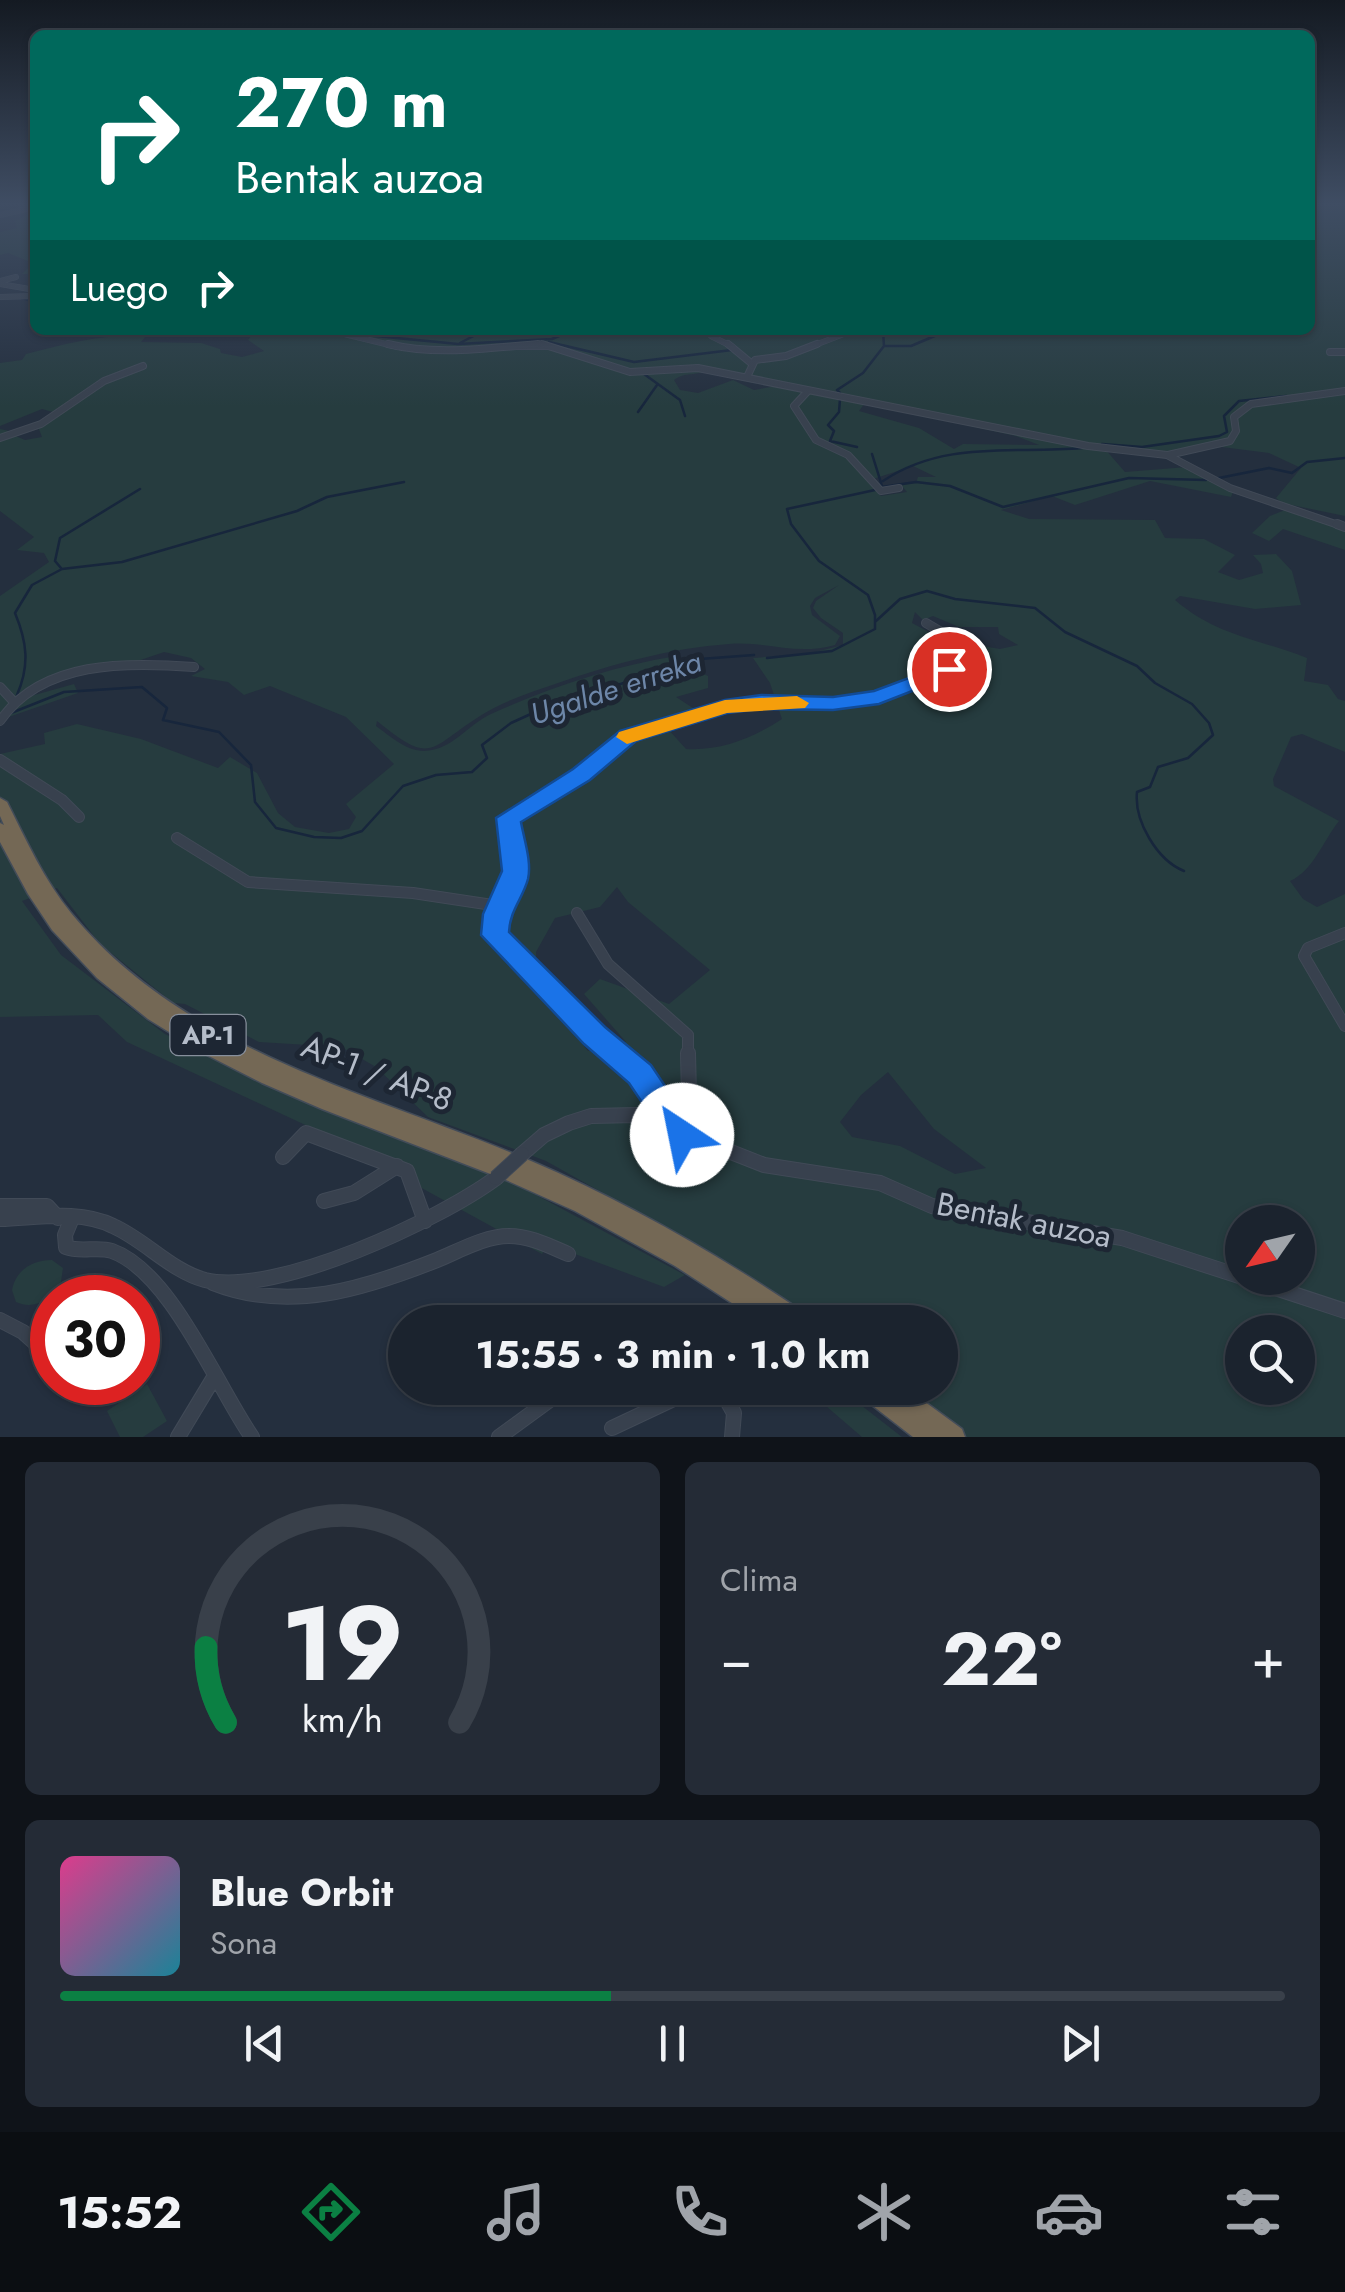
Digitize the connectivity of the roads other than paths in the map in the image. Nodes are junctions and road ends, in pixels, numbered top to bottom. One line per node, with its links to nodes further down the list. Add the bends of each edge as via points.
1 (16, 277): 2 (street)
2 (0, 283): 3 (street)
3 (30, 293)
4 (30, 294): 5 (street)
5 (0, 297)
6 (349, 335): 13 (street, via 408,349 541,344 630,372 698,368)
7 (841, 335): 11 (street)
8 (710, 336): 11 (street)
9 (1330, 352): 10 (street)
10 (1345, 352)
11 (751, 363): 13 (street)
12 (143, 366): 16 (street, via 106,377 49,419)
13 (747, 377): 15 (street)
14 (1345, 391): 17 (street, via 1251,404 1234,417 1230,441)
15 (807, 392): 17 (street); 18 (street, via 794,406 806,427 855,460)
16 (0, 438)
17 (1167, 455): 20 (street, via 1245,496)
18 (878, 488): 19 (street)
19 (899, 488)
20 (1345, 527)
21 (926, 623): 31 (street, via 963,643 961,656 949,669 894,693 833,704 725,706 618,742 582,775 508,818 516,871)
22 (194, 667): 24 (street, via 153,664 55,678)
23 (0, 687): 24 (street)
24 (14, 702): 25 (street)
25 (2, 718)
26 (0, 760): 28 (street)
27 (0, 802): 48 (highway, AP-1 / AP-8 / AP-1, via 36,874 74,928 129,981 189,1024 287,1074 563,1183 684,1247)
28 (79, 817)
29 (0, 828): 47 (highway, AP-1 / AP-8 / AP-1, via 34,894 70,942 118,988 179,1031 279,1083 556,1194)
30 (177, 838): 31 (street, via 248,882)
31 (499, 906): 35 (street, via 498,939 640,1074)
32 (577, 912): 35 (street, via 608,964 688,1035)
33 (1345, 933): 34 (street, via 1308,948 1304,956)
34 (1345, 1026)
35 (686, 1137): 42 (street, Bentak auzoa, bridge, via 637,1115 591,1116 544,1135 478,1195); 44 (street, Bentak auzoa, via 764,1166 880,1183 932,1206 1122,1238)
36 (284, 1157): 37 (street, via 306,1133)
37 (396, 1166): 38 (street, via 354,1193); 42 (street, via 410,1176)
38 (324, 1201)
39 (0, 1206): 40 (street, via 47,1206)
40 (65, 1218): 41 (street, Bentak auzoa); 45 (street, Bentak auzoa, via 113,1226); 52 (street, via 66,1247 118,1254 156,1286 194,1334)
41 (0, 1219)
42 (425, 1221): 45 (street, Bentak auzoa, via 254,1282)
43 (568, 1254): 45 (street, Bentak auzoa, via 512,1234 364,1286 304,1296 244,1298)
44 (1225, 1271)
45 (210, 1282)
46 (1297, 1295): 49 (street, Bentak auzoa)
47 (750, 1305)
48 (774, 1305)
49 (1345, 1311)
50 (0, 1320): 51 (street)
51 (30, 1338)
52 (213, 1379): 60 (street); 61 (street)
53 (543, 1405): 62 (street)
54 (660, 1405): 58 (street)
55 (730, 1405): 63 (street)
56 (888, 1405): 64 (highway)
57 (912, 1405): 65 (highway)
58 (656, 1407): 59 (street)
59 (612, 1428)
60 (178, 1437)
61 (252, 1437)
62 (499, 1437)
63 (732, 1437)
64 (930, 1437)
65 (954, 1437)

